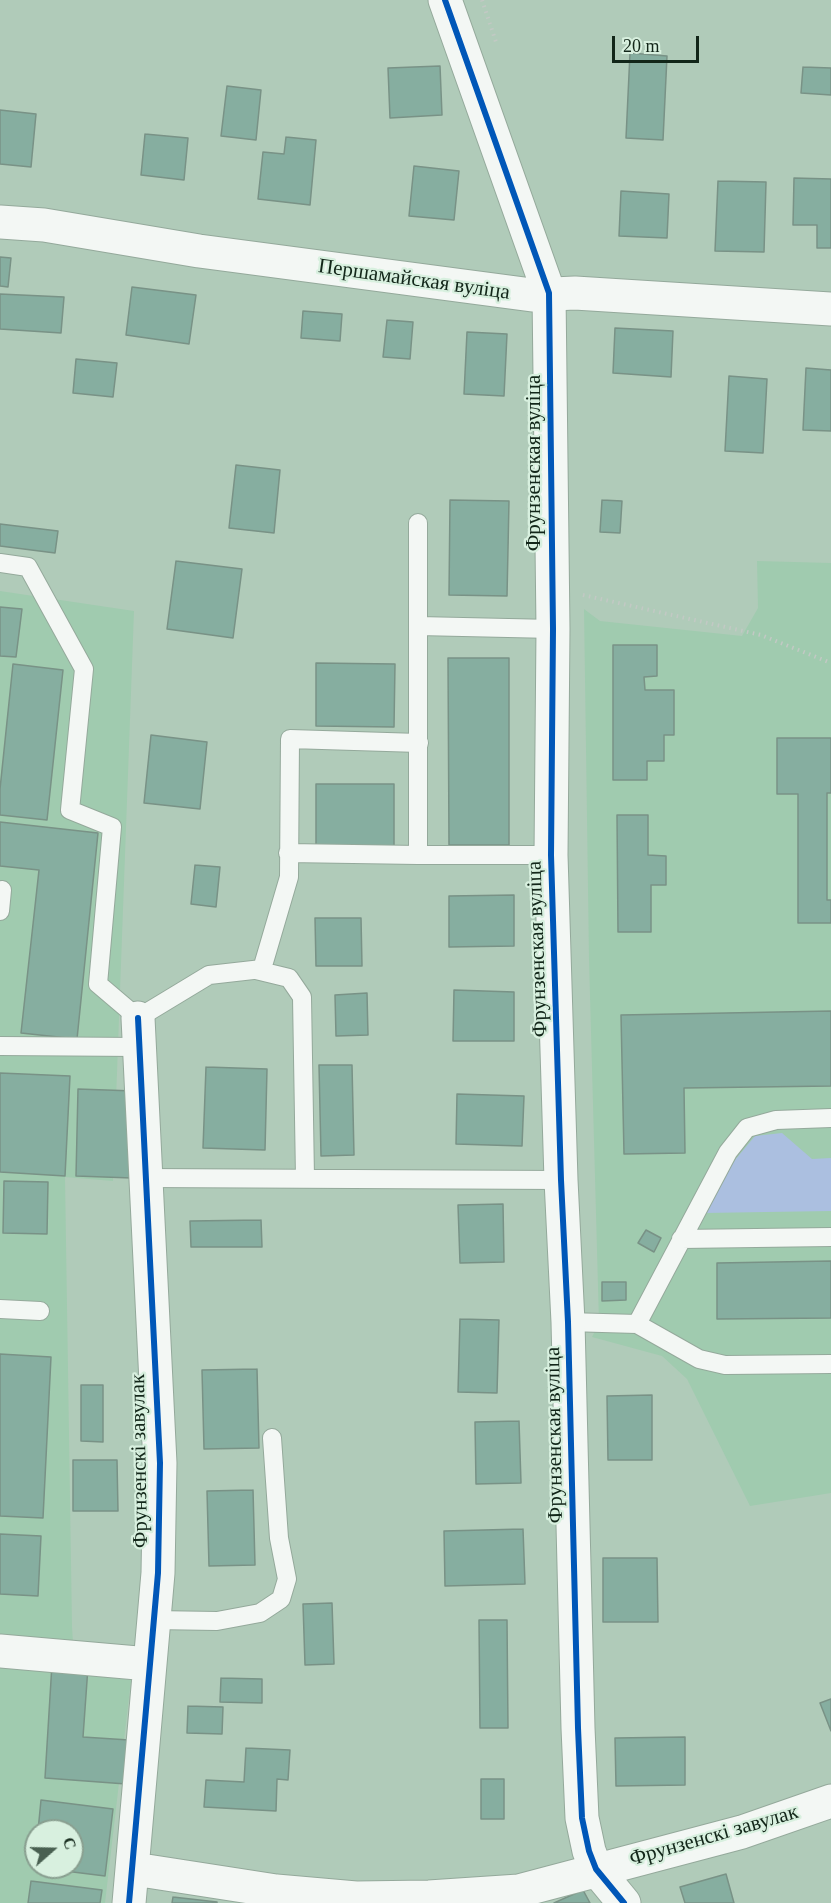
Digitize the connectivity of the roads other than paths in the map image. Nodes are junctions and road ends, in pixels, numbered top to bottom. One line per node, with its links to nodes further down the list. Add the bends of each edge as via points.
1 (444, 0): 3 (street, Фрунзенская вуліца)
2 (0, 222): 3 (street, Першамайская вуліца, via 44,225 199,251 520,294)
3 (549, 293): 4 (street, Першамайская вуліца); 8 (street, Фрунзенская вуліца)
4 (831, 309)
5 (418, 523): 7 (lane)
6 (0, 563): 16 (lane, via 28,567 84,669 70,810 112,827 98,984)
7 (418, 627): 8 (lane); 9 (lane)
8 (553, 629): 12 (street, Фрунзенская вуліца)
9 (419, 743): 10 (lane, via 290,739); 11 (lane)
10 (288, 853): 11 (lane); 15 (lane, via 289,877 262,969)
11 (418, 855): 12 (lane)
12 (551, 855): 21 (street, Фрунзенская вуліца)
13 (2, 890): 14 (lane)
14 (0, 911)
15 (256, 970): 16 (lane, via 209,975); 20 (lane, via 289,978 302,997)
16 (139, 1033): 17 (lane); 19 (street, Фрунзенскі завулак)
17 (0, 1046)
18 (831, 1118): 23 (lane, via 776,1120 747,1128 728,1152)
19 (146, 1178): 20 (lane); 30 (street, Фрунзенскі завулак, via 160,1463)
20 (305, 1178): 21 (lane)
21 (561, 1180): 26 (street, Фрунзенская вуліца)
22 (831, 1237): 23 (lane)
23 (681, 1239): 27 (lane)
24 (0, 1309): 25 (lane)
25 (40, 1311)
26 (568, 1322): 27 (lane); 35 (street, Фрунзенская вуліца, via 582,1818)
27 (637, 1324): 28 (lane, via 699,1359 725,1365)
28 (831, 1365)
29 (273, 1438): 30 (lane, via 279,1538 287,1579 281,1599 260,1613 218,1621)
30 (153, 1620): 32 (street, Фрунзенскі завулак)
31 (0, 1651): 32 (street)
32 (149, 1664): 34 (street, Фрунзенскі завулак)
33 (831, 1801): 35 (street, Фрунзенскі завулак, via 742,1832)
34 (134, 1869): 35 (street, Фрунзенскі завулак, via 276,1891 356,1898 519,1891); 36 (street, Фрунзенскі завулак)
35 (596, 1869): 37 (street, Фрунзенская вуліца)
36 (129, 1903)
37 (624, 1903)

